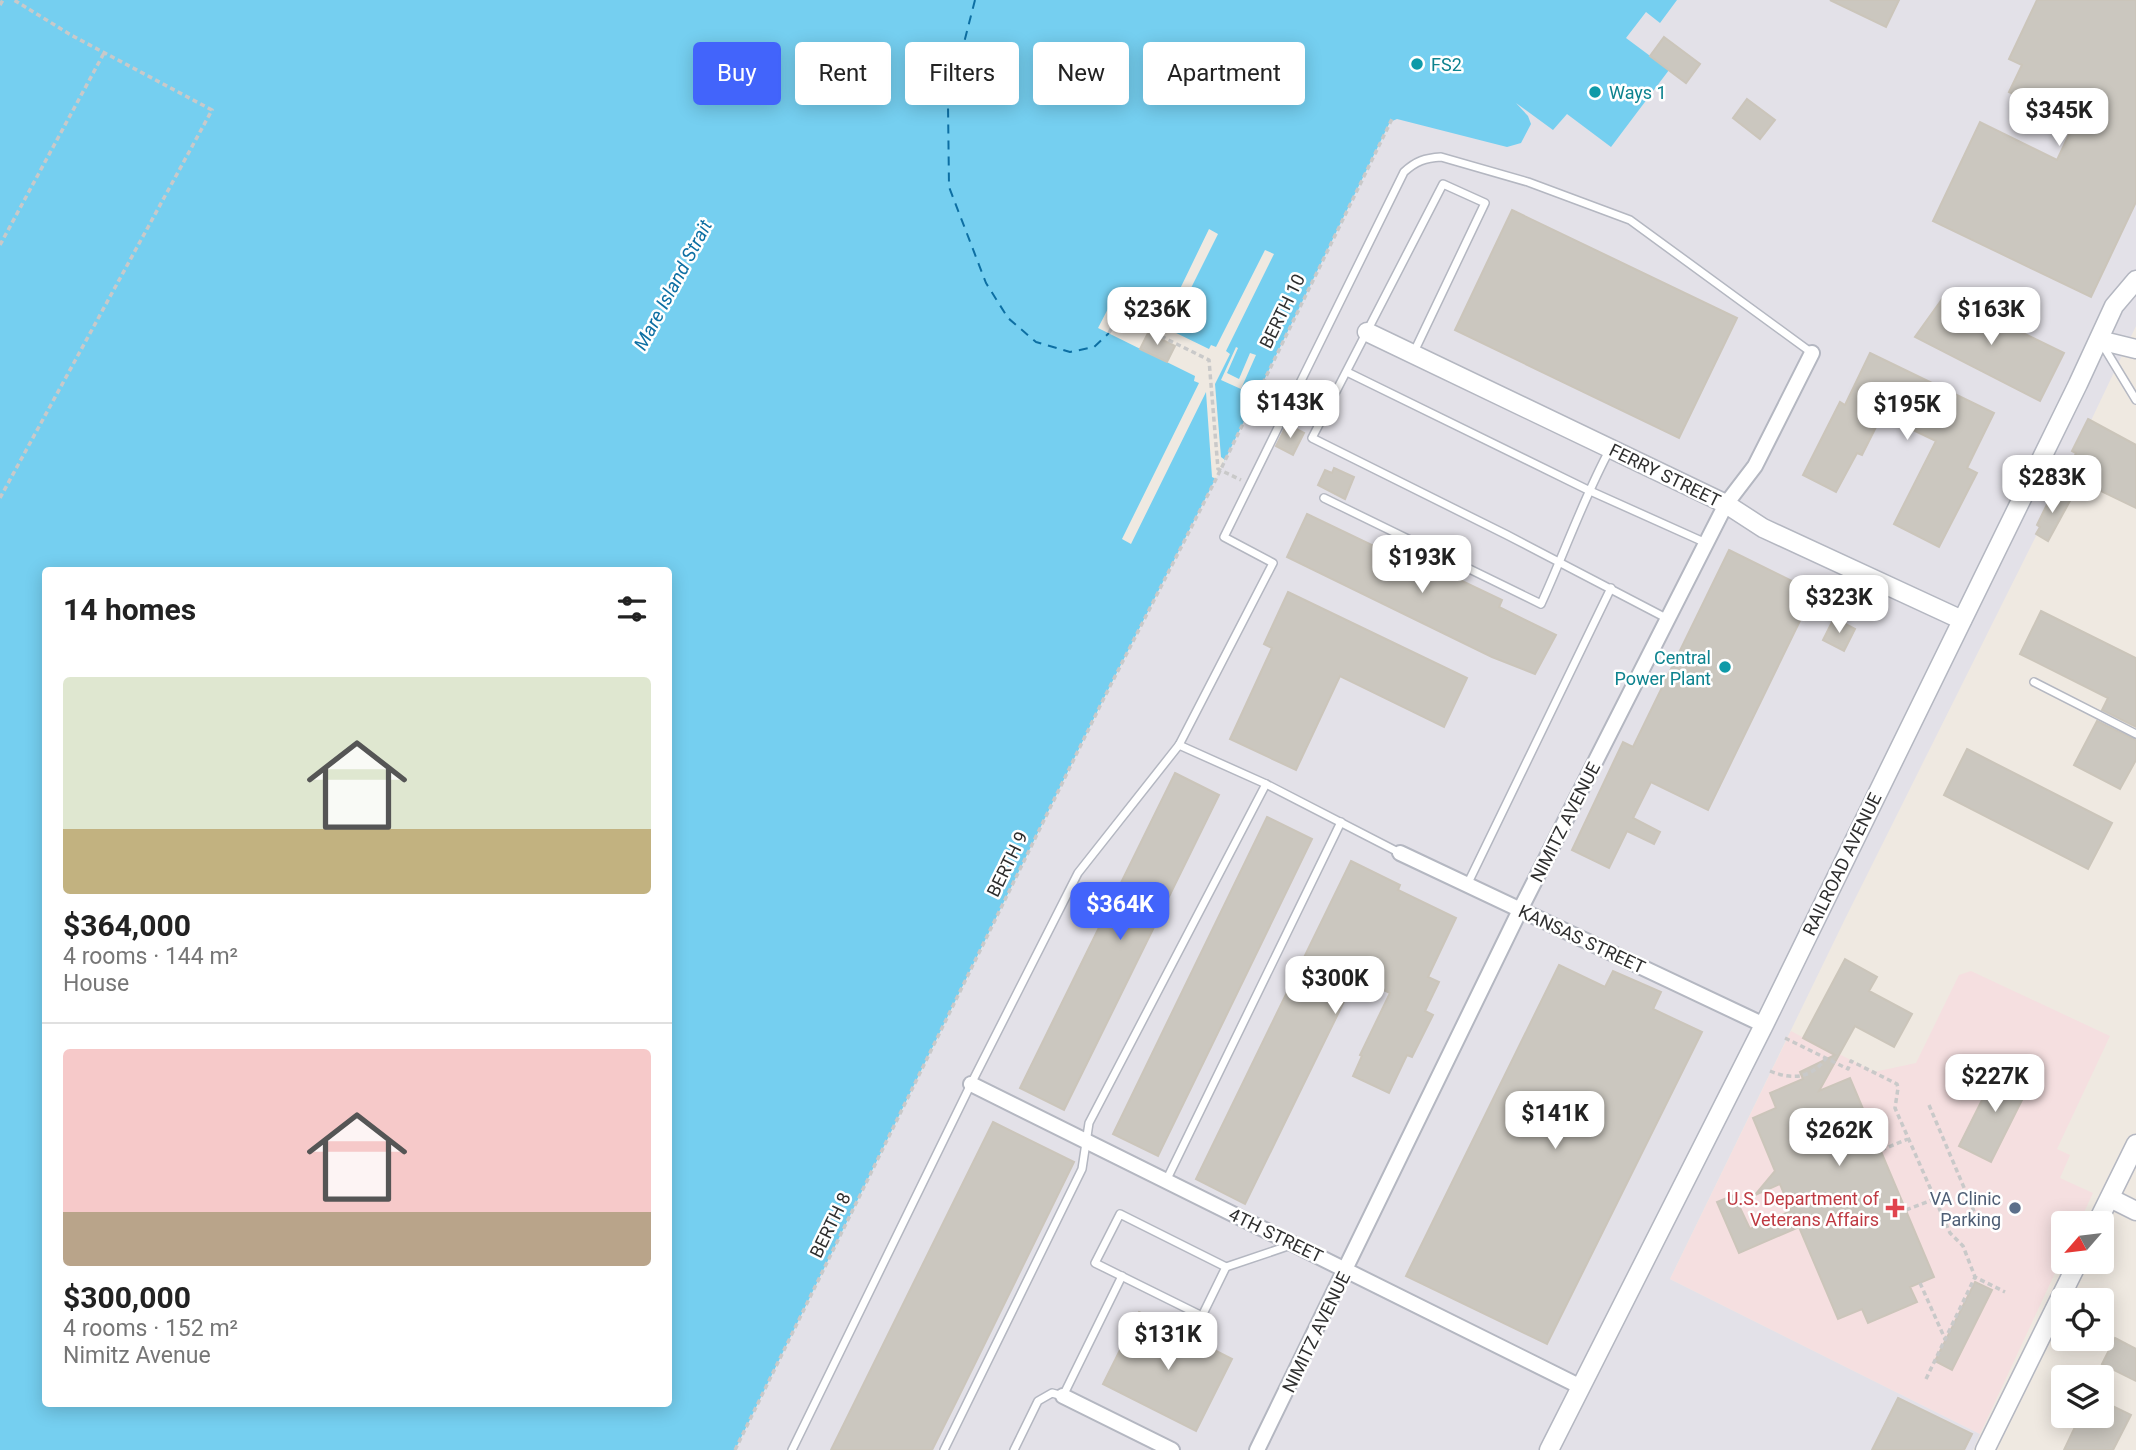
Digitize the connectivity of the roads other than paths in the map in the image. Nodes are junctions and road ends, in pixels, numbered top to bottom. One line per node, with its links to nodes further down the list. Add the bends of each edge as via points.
1 (2136, 280): 3 (street, RAILROAD AVENUE, via 2114,306)
2 (1367, 332): 6 (street, FERRY STREET); 6 (lane, via 1443,184 1485,203); 7 (lane)
3 (2099, 340): 4 (street); 8 (lane); 17 (street, RAILROAD AVENUE)
4 (2136, 349)
5 (1812, 353): 12 (street, NIMITZ AVENUE, via 1755,466); 20 (lane, via 1630,220 1456,160 1433,157 1414,163 1404,172 1224,537 1273,563)
6 (1413, 354): 9 (street, FERRY STREET)
7 (1347, 372): 10 (lane); 14 (lane, via 1312,438)
8 (2136, 400)
9 (1610, 449): 10 (lane); 12 (street, FERRY STREET)
10 (1588, 490): 13 (lane); 14 (lane)
11 (1324, 498): 14 (lane, via 1541,604)
12 (1726, 505): 13 (street, NIMITZ AVENUE); 17 (street, FERRY STREET, via 1763,528)
13 (1706, 543): 16 (street, NIMITZ AVENUE)
14 (1560, 562): 15 (lane)
15 (1611, 588): 16 (lane); 24 (lane)
16 (1668, 619): 25 (street, NIMITZ AVENUE)
17 (1962, 620): 26 (street, RAILROAD AVENUE)
18 (2034, 682): 19 (lane)
19 (2136, 734)
20 (1179, 745): 21 (lane); 27 (lane, via 1078,873)
21 (1266, 784): 22 (lane); 28 (lane, via 1089,1123)
22 (1341, 822): 23 (lane); 30 (lane)
23 (1400, 853): 24 (street, KANSAS STREET)
24 (1467, 885): 25 (street, KANSAS STREET)
25 (1520, 910): 26 (street, KANSAS STREET); 36 (street, NIMITZ AVENUE)
26 (1764, 1025): 39 (street, RAILROAD AVENUE)
27 (971, 1084): 28 (street, 4TH STREET); 41 (lane)
28 (1086, 1143): 30 (street, 4TH STREET); 42 (lane, via 1082,1169)
29 (2136, 1144): 31 (street)
30 (1166, 1181): 34 (street, 4TH STREET)
31 (2110, 1198): 32 (street); 33 (street)
32 (2103, 1211)
33 (2136, 1211)
34 (1293, 1244): 35 (lane); 36 (street, 4TH STREET)
35 (1226, 1267): 38 (lane, via 1202,1316); 38 (lane, via 1120,1214 1095,1263)
36 (1346, 1270): 39 (street, 4TH STREET); 45 (street, NIMITZ AVENUE)
37 (2072, 1274): 47 (street)
38 (1122, 1276): 40 (lane)
39 (1581, 1387): 46 (street, RAILROAD AVENUE)
40 (1063, 1396): 43 (lane, via 1052,1394 1038,1401); 44 (street)
41 (792, 1450)
42 (944, 1450)
43 (1014, 1450)
44 (1172, 1450)
45 (1257, 1450)
46 (1549, 1450)
47 (1985, 1450)

